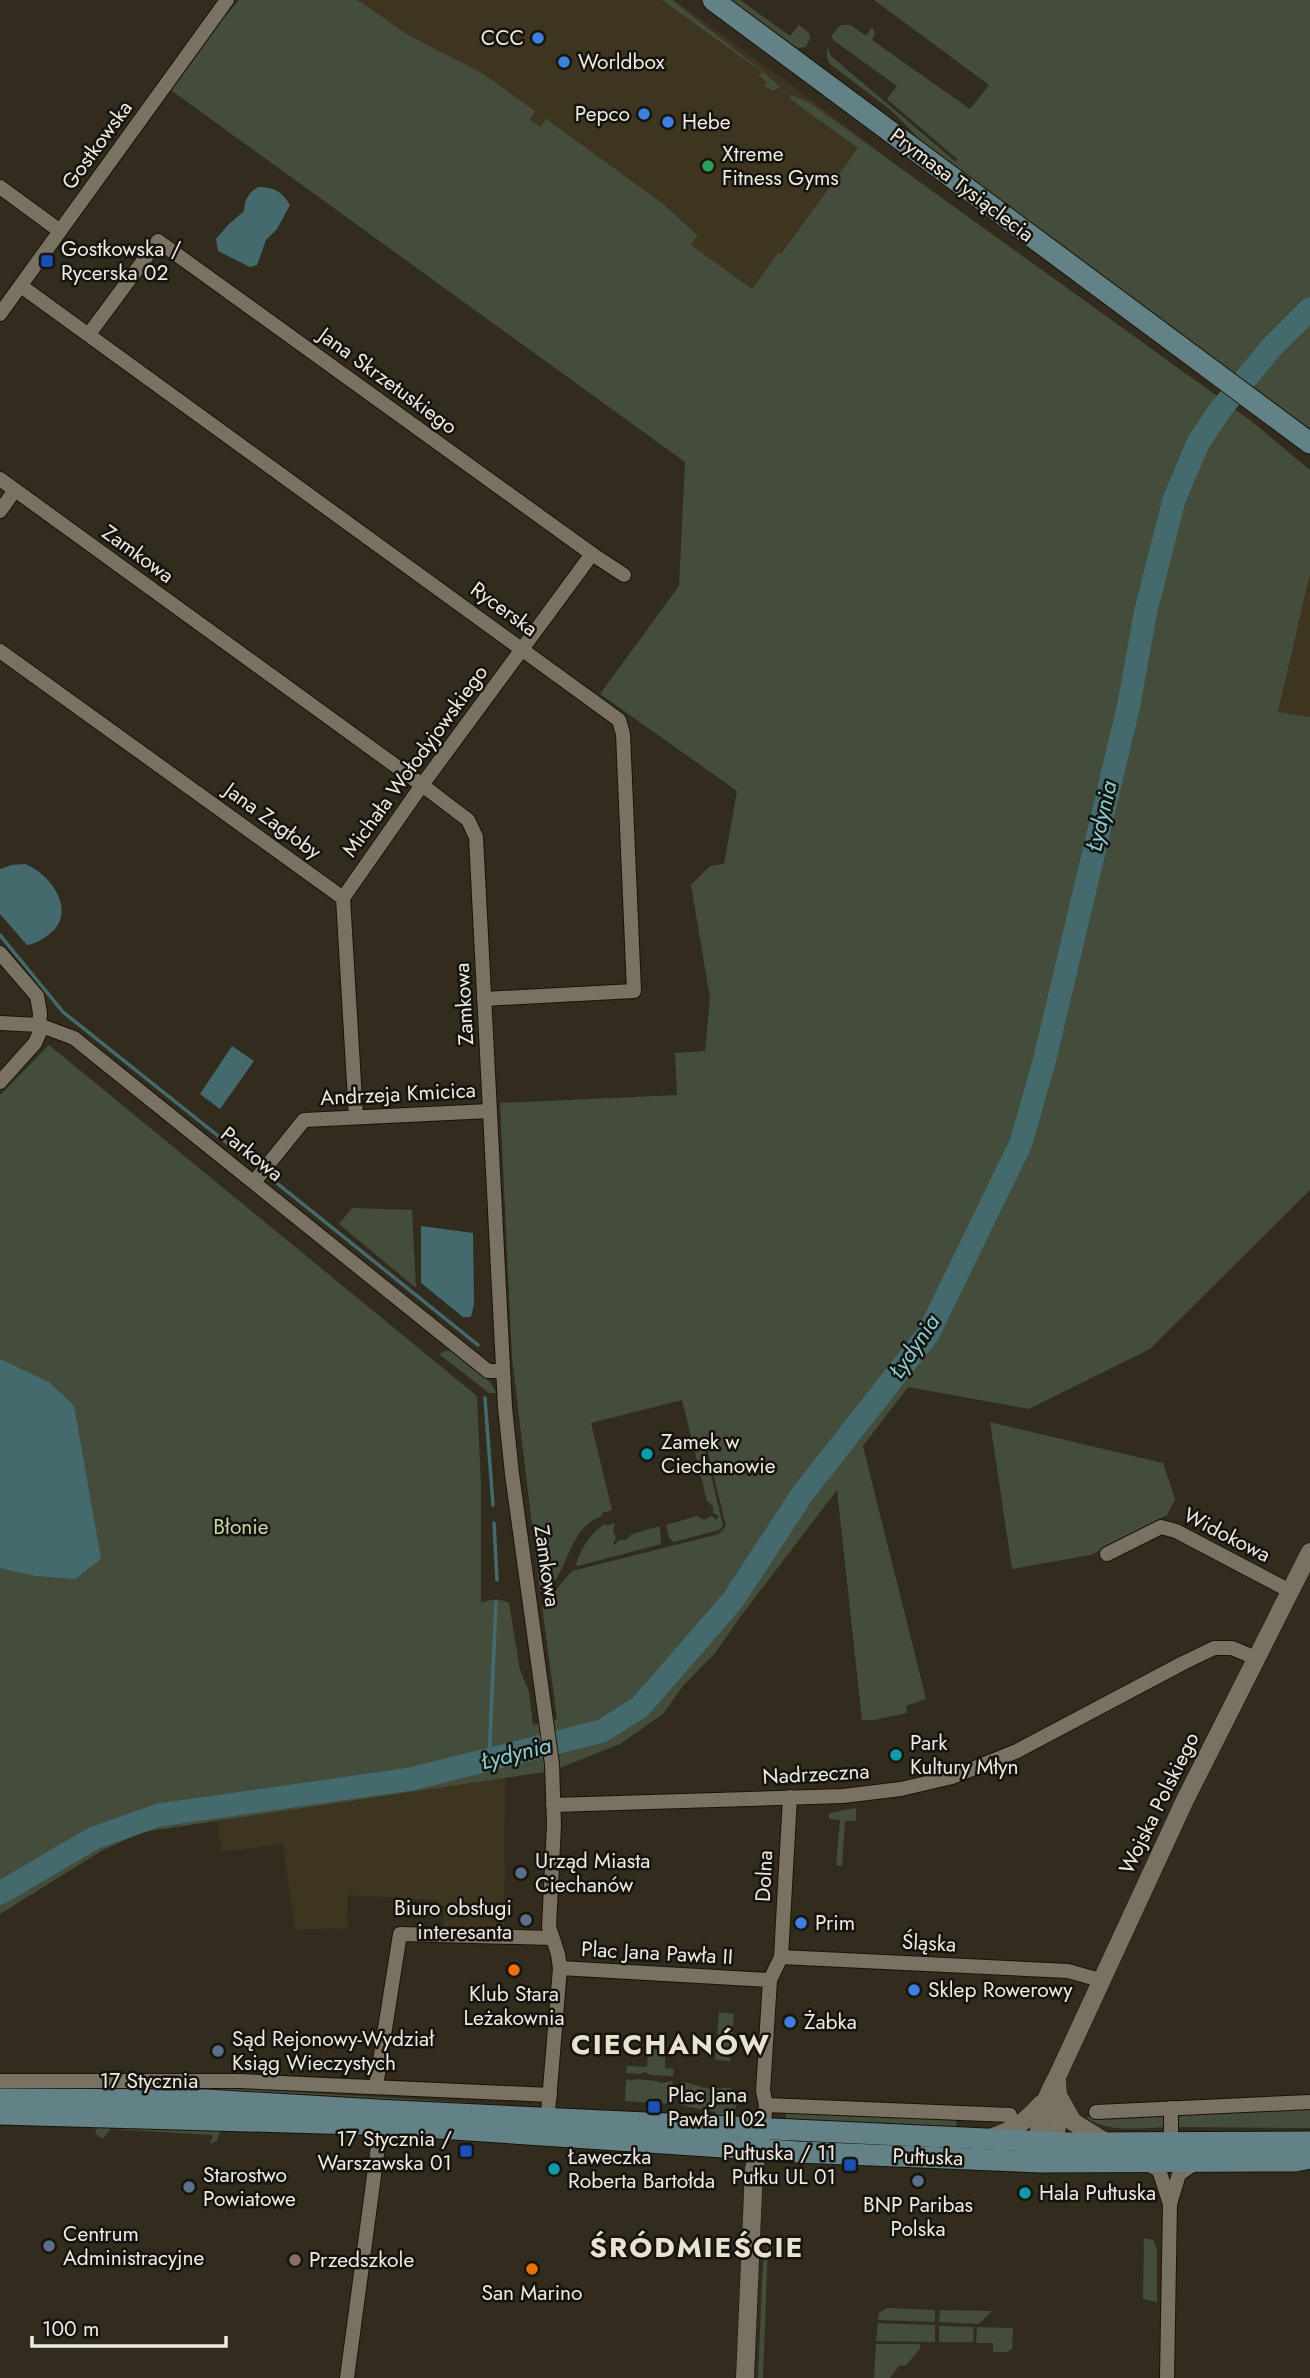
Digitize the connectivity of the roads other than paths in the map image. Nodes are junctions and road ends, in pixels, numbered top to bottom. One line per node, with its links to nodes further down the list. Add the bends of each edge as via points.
1 (227, 0): 4 (street, Gostkowska)
2 (713, 0): 8 (main road, Prymasa Tysiąclecia)
3 (0, 187): 4 (street)
4 (60, 231): 5 (street, Gostkowska)
5 (20, 286): 6 (street, Gostkowska); 7 (street, Rycerska)
6 (0, 314)
7 (89, 334): 12 (street, Jana Skrzetuskiego, via 158,241); 14 (street, Rycerska)
8 (1310, 443)
9 (0, 479): 10 (street, Zamkowa)
10 (15, 490): 11 (street); 16 (street, Zamkowa)
11 (0, 511)
12 (592, 554): 13 (street); 14 (street)
13 (624, 575)
14 (522, 648): 16 (street, Michała Wołodyjowskiego); 19 (street, Rycerska, via 619,720 634,991)
15 (0, 651): 17 (street, Jana Zagłoby)
16 (422, 785): 17 (street, Michała Wołodyjowskiego); 19 (street, Zamkowa, via 468,820 476,836)
17 (343, 898): 24 (street)
18 (0, 953): 21 (street, via 37,996)
19 (484, 999): 23 (street, Zamkowa)
20 (0, 1023): 21 (street, Parkowa)
21 (40, 1025): 22 (street, via 36,1044); 25 (street, Parkowa, via 75,1038)
22 (0, 1082)
23 (490, 1111): 24 (street, Andrzeja Kmicica); 26 (street, Zamkowa)
24 (356, 1117): 25 (street, Andrzeja Kmicica, via 304,1120)
25 (254, 1182): 26 (street, Parkowa, via 488,1371)
26 (503, 1371): 32 (street, Zamkowa, via 512,1474 547,1718)
27 (1310, 1552): 29 (street, Wojska Polskiego)
28 (1107, 1555): 29 (street, Widokowa, via 1161,1527)
29 (1290, 1591): 30 (street, Wojska Polskiego)
30 (1256, 1658): 31 (street, Nadrzeczna, via 1233,1648 1214,1648 1017,1751 952,1777 862,1795); 37 (street, Wojska Polskiego)
31 (790, 1797): 32 (street, Nadrzeczna); 34 (street, Dolna)
32 (553, 1805): 33 (street, Zamkowa)
33 (552, 1938): 35 (street, Zamkowa); 39 (street, via 400,1934)
34 (781, 1957): 36 (street); 37 (street, Śląska, via 1068,1971)
35 (560, 1968): 36 (street, Plac Jana Pawła II); 40 (street, Plac Jana Pawła II)
36 (770, 1980): 44 (street)
37 (1100, 1980): 42 (street, Wojska Polskiego)
38 (0, 2081): 39 (street, 17 Stycznia)
39 (376, 2086): 40 (street, 17 Stycznia)
40 (550, 2095): 50 (street, Plac Jana Pawła II)
41 (0, 2099): 50 (main road, 17 Stycznia, via 206,2100 394,2111)
42 (1051, 2099): 51 (street, via 1010,2131); 54 (street, via 1073,2122); 56 (street, Wojska Polskiego, via 1059,2115)
43 (1310, 2102): 45 (street)
44 (766, 2105): 48 (street); 52 (street)
45 (1171, 2108): 46 (street); 55 (street)
46 (1096, 2112)
47 (0, 2114): 49 (main road, 17 Stycznia)
48 (1010, 2115)
49 (393, 2125): 50 (main road, 17 Stycznia); 61 (street, via 378,2146)
50 (547, 2127): 52 (main road, Pułtuska)
51 (990, 2138): 52 (main road, Pułtuska); 56 (main road, Pułtuska)
52 (760, 2139): 56 (main road, Pułtuska); 62 (street, via 753,2181)
53 (1310, 2142): 55 (main road, Pułtuska)
54 (1110, 2144): 55 (main road, Pułtuska); 56 (main road, Pułtuska)
55 (1171, 2144)
56 (1046, 2152): 58 (main road, Pułtuska)
57 (1310, 2158): 59 (main road, Pułtuska)
58 (1143, 2161): 59 (main road, Pułtuska); 60 (street, via 1159,2170)
59 (1198, 2161): 60 (street, via 1179,2174)
60 (1170, 2204): 63 (street)
61 (347, 2378)
62 (745, 2378)
63 (1167, 2378)

